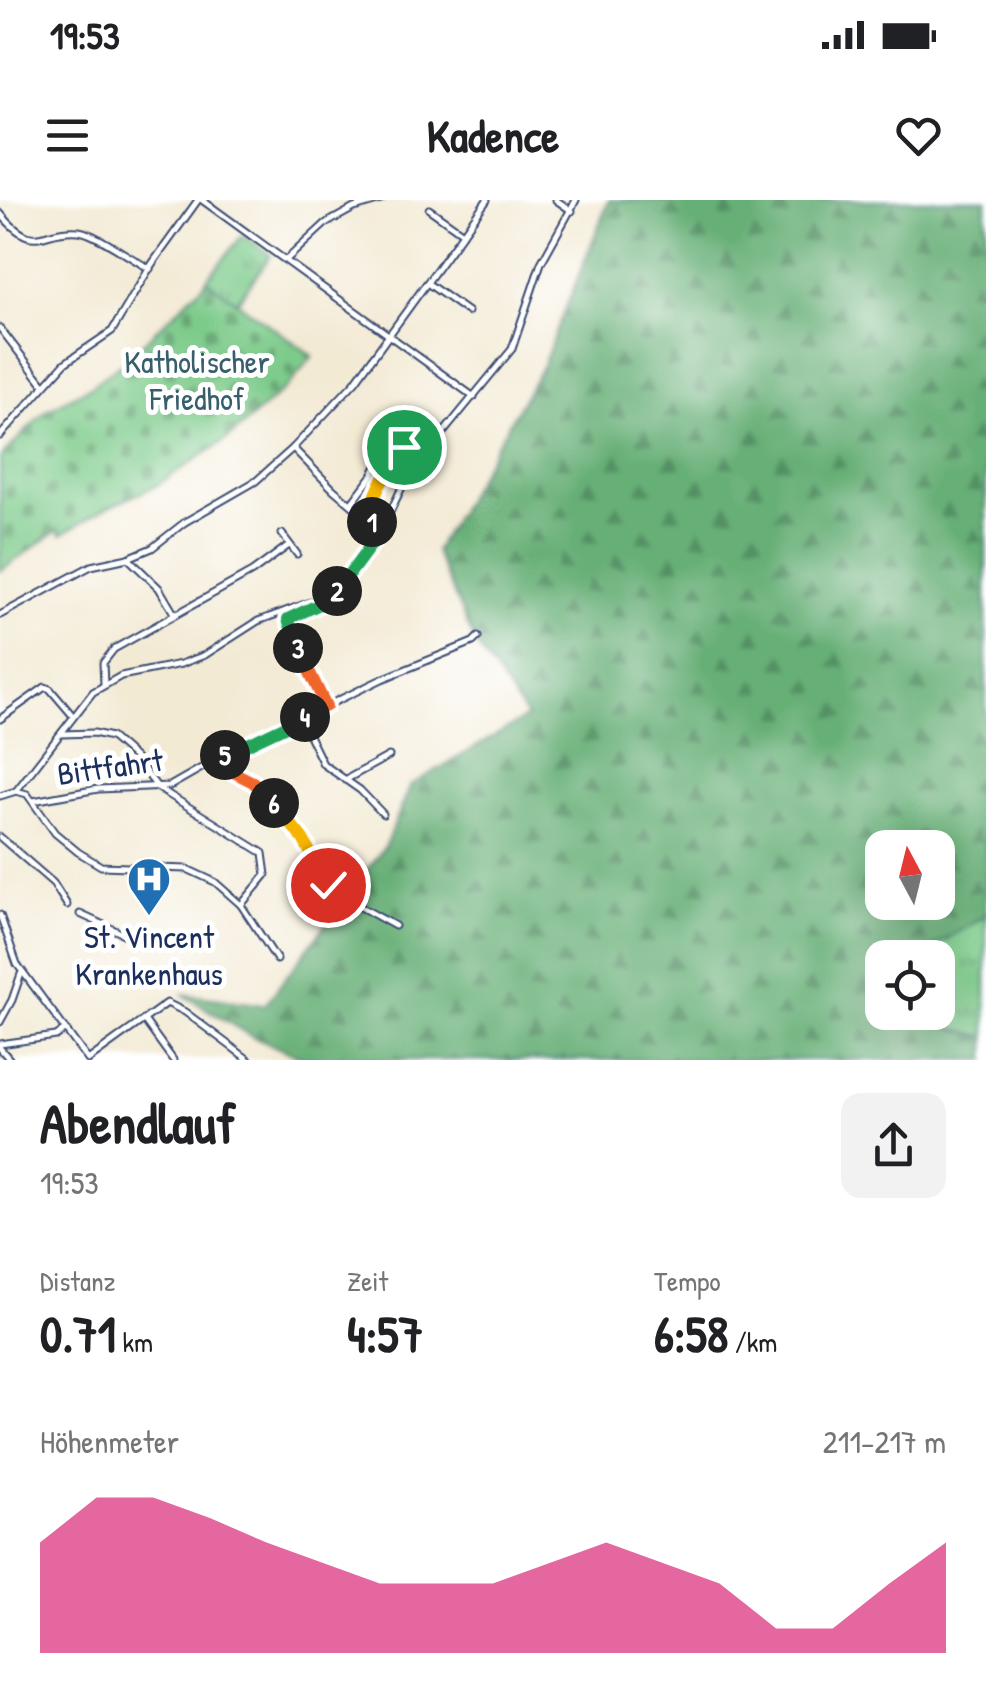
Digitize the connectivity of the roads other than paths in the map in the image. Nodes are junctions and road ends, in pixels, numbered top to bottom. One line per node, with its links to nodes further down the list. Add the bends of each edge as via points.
1 (200, 200): 10 (street); 11 (street)
2 (380, 200): 10 (street, via 324,224)
3 (487, 200): 9 (street)
4 (556, 200): 7 (street)
5 (576, 200): 7 (street)
6 (429, 208): 9 (street)
7 (572, 211): 17 (street, via 541,263 512,349)
8 (0, 213): 11 (street, via 34,238 84,232)
9 (463, 233): 12 (street)
10 (286, 260): 15 (street)
11 (150, 269): 16 (street, via 112,332 64,364)
12 (427, 283): 13 (street); 15 (street)
13 (468, 312)
14 (0, 328): 16 (street)
15 (390, 335): 17 (street); 19 (street)
16 (45, 386): 18 (street)
17 (474, 396): 22 (street, via 407,477)
18 (0, 436)
19 (293, 448): 20 (street); 26 (street, via 256,481)
20 (350, 504): 21 (street); 21 (street, via 386,442 392,436 403,440)
21 (366, 518): 22 (street)
22 (382, 530): 27 (street)
23 (282, 534): 24 (street)
24 (289, 545): 25 (street); 29 (street)
25 (297, 554)
26 (128, 558): 28 (street, via 91,566); 29 (street)
27 (328, 596): 31 (street, via 271,614 205,655); 32 (street, via 288,622)
28 (0, 615)
29 (175, 615): 31 (street, via 109,654)
30 (478, 637): 32 (street, Bittfahrt)
31 (104, 684): 33 (street)
32 (326, 706): 34 (street, Bittfahrt)
33 (73, 716): 35 (street, via 45,687); 36 (street)
34 (301, 718): 38 (street, Bittfahrt); 39 (street, via 323,764)
35 (0, 719)
36 (62, 734): 40 (street, via 111,737); 41 (street)
37 (389, 756): 39 (street)
38 (213, 762): 40 (street, Bittfahrt); 50 (street, via 264,790 328,885)
39 (345, 780): 44 (street)
40 (158, 788): 43 (street, Bittfahrt); 47 (street, via 263,853 266,875)
41 (16, 791): 42 (street, Bittfahrt); 43 (street, Bittfahrt)
42 (0, 796)
43 (34, 800): 47 (street, via 55,833 101,866 187,869 216,882)
44 (383, 814)
45 (0, 837): 46 (street)
46 (68, 905)
47 (240, 905): 52 (street)
48 (80, 914): 51 (street)
49 (0, 915): 53 (street)
50 (395, 926)
51 (145, 944)
52 (277, 960)
53 (21, 971): 55 (street); 56 (street)
54 (144, 1020): 59 (street); 60 (street); 61 (street, via 167,1003)
55 (0, 1022)
56 (65, 1030): 57 (street); 59 (street)
57 (0, 1046): 58 (street)
58 (10, 1060)
59 (88, 1060)
60 (173, 1060)
61 (249, 1060)

